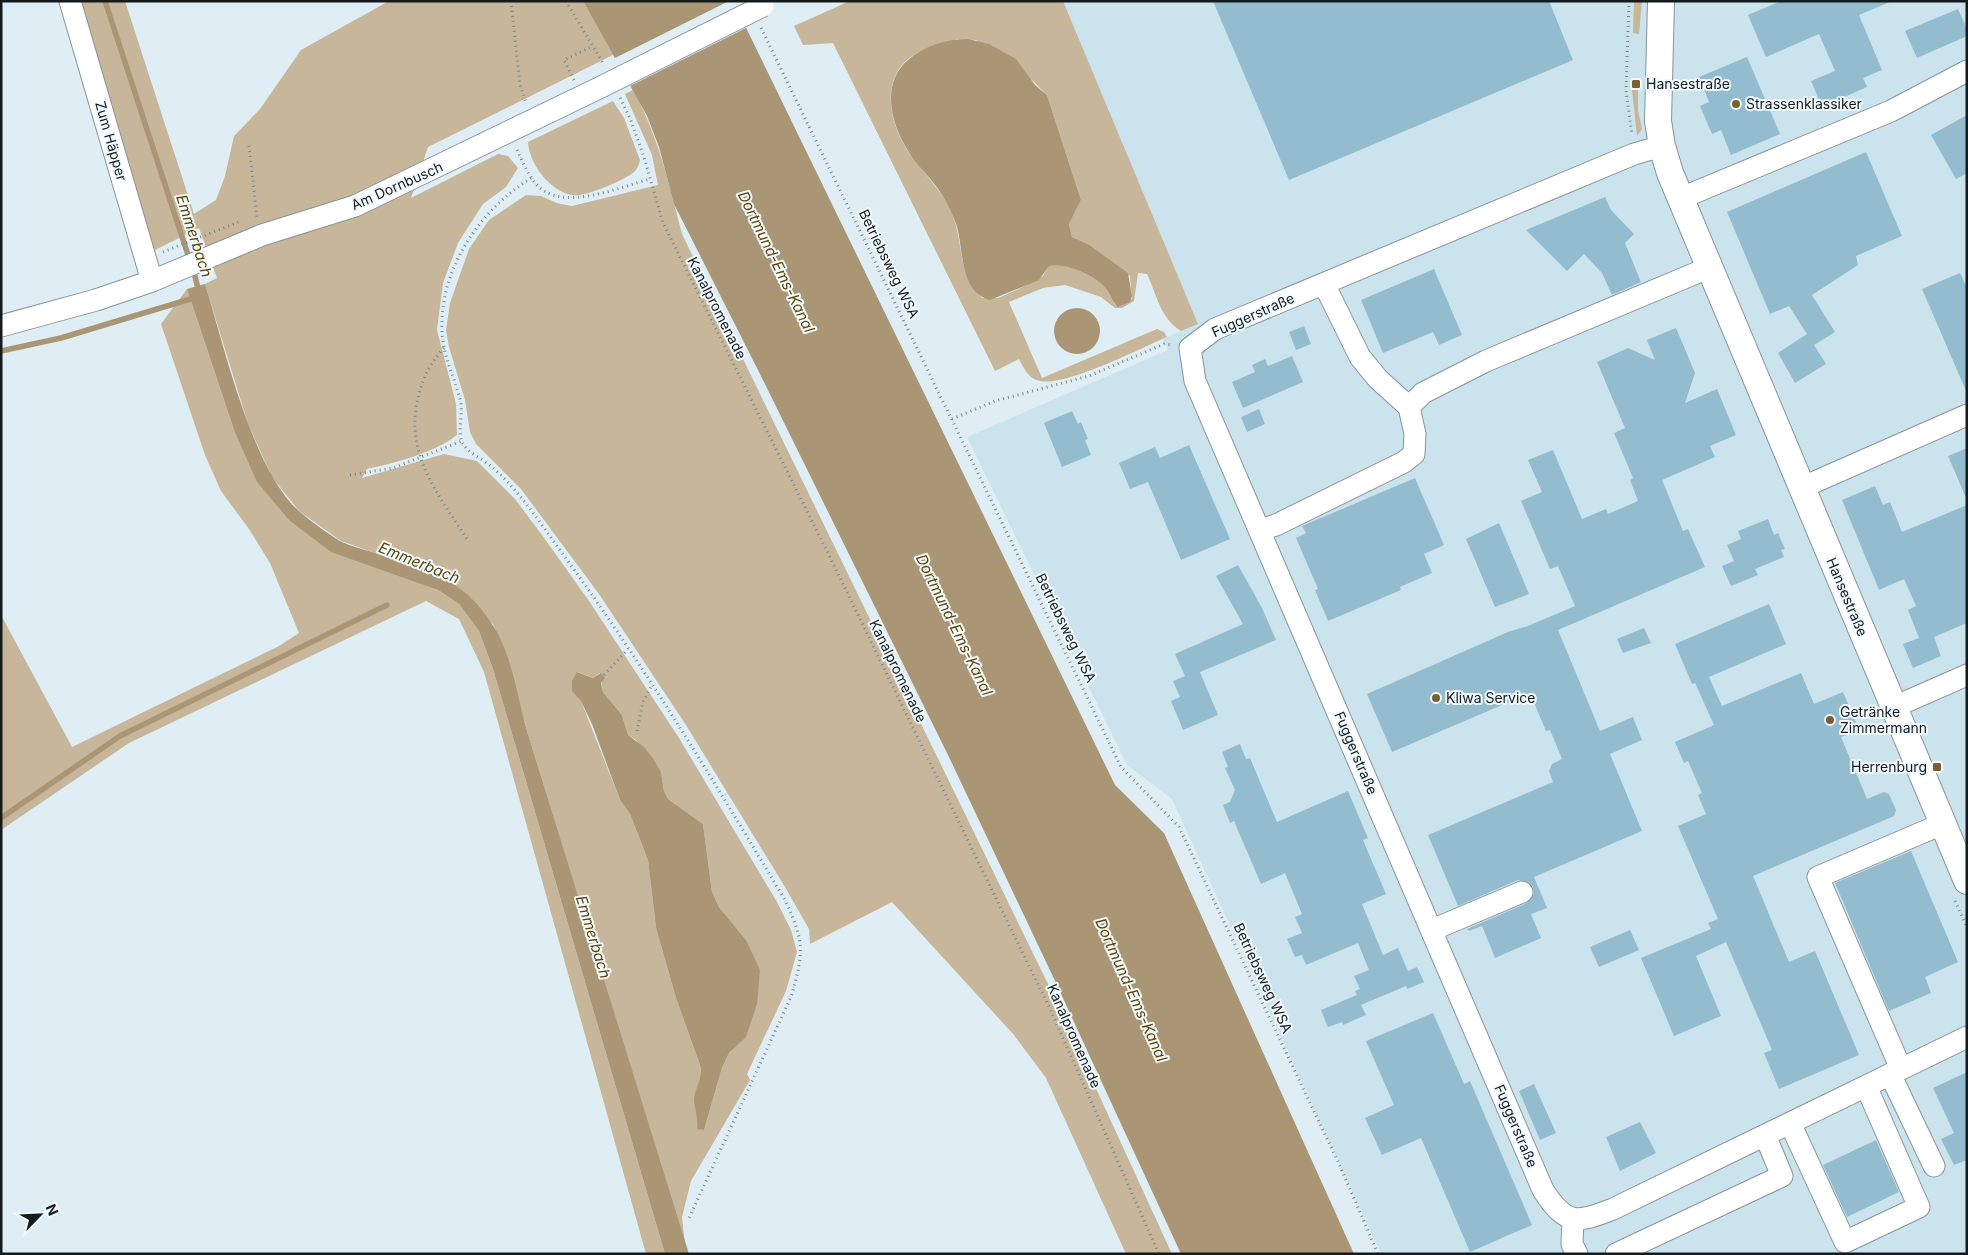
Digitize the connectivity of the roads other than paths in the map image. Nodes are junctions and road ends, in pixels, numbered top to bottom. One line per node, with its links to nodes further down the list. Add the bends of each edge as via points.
1 (70, 1): 8 (street, Zum Häpper)
2 (1661, 1): 5 (main road, Hansestraße, via 1658,121)
3 (765, 10): 8 (street, Am Dornbusch, bridge, via 355,206 262,235)
4 (1967, 71): 6 (street, via 1890,110)
5 (1662, 146): 6 (main road, Hansestraße); 9 (street, Fuggerstraße, via 1634,154)
6 (1679, 199): 7 (main road, Hansestraße)
7 (1708, 268): 11 (street, via 1486,361 1423,393); 13 (main road, Hansestraße)
8 (157, 279): 10 (street, Am Dornbusch, via 96,300)
9 (1324, 284): 11 (street, via 1360,358 1378,380); 14 (street, Fuggerstraße, via 1215,329 1190,348 1196,381)
10 (1, 326)
11 (1409, 407): 14 (street, via 1415,434 1414,454 1404,462)
12 (1967, 415): 13 (street)
13 (1801, 488): 16 (main road, Hansestraße)
14 (1260, 530): 20 (street, Fuggerstraße)
15 (1967, 675): 16 (street)
16 (1894, 707): 17 (main road, Hansestraße)
17 (1942, 824): 18 (main road, Hansestraße); 22 (street, via 1818,877)
18 (1967, 881)
19 (1522, 892): 20 (street)
20 (1432, 930): 27 (street, Fuggerstraße, via 1543,1190 1553,1205)
21 (1967, 1037): 22 (street)
22 (1895, 1072): 23 (street); 26 (street)
23 (1866, 1086): 24 (street); 24 (street, via 1918,1207 1910,1211 1845,1242)
24 (1790, 1123): 25 (street)
25 (1764, 1135): 27 (street, via 1613,1209 1589,1218); 29 (street, via 1782,1176)
26 (1934, 1166)
27 (1574, 1219): 28 (street, via 1572,1244)
28 (1577, 1254)
29 (1616, 1254)

